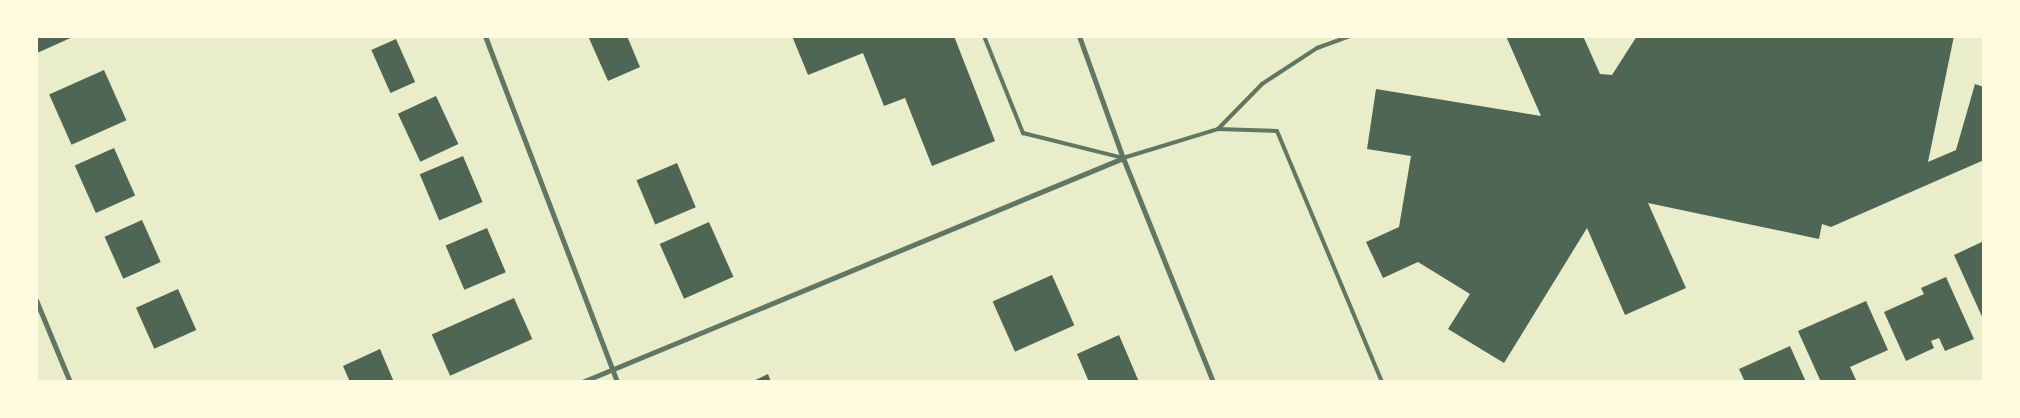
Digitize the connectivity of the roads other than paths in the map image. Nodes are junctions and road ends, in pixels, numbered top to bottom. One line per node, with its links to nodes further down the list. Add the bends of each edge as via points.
1 (485, 36): 8 (street)
2 (984, 36): 6 (lane, via 1024,132)
3 (1079, 36): 6 (street)
4 (1350, 36): 5 (lane, via 1317,48 1262,84)
5 (1218, 130): 6 (lane); 13 (lane, via 1277,131)
6 (1123, 158): 8 (street); 12 (street)
7 (37, 302): 9 (street)
8 (612, 368): 10 (street); 11 (street)
9 (70, 382)
10 (582, 382)
11 (617, 382)
12 (1213, 382)
13 (1382, 382)

